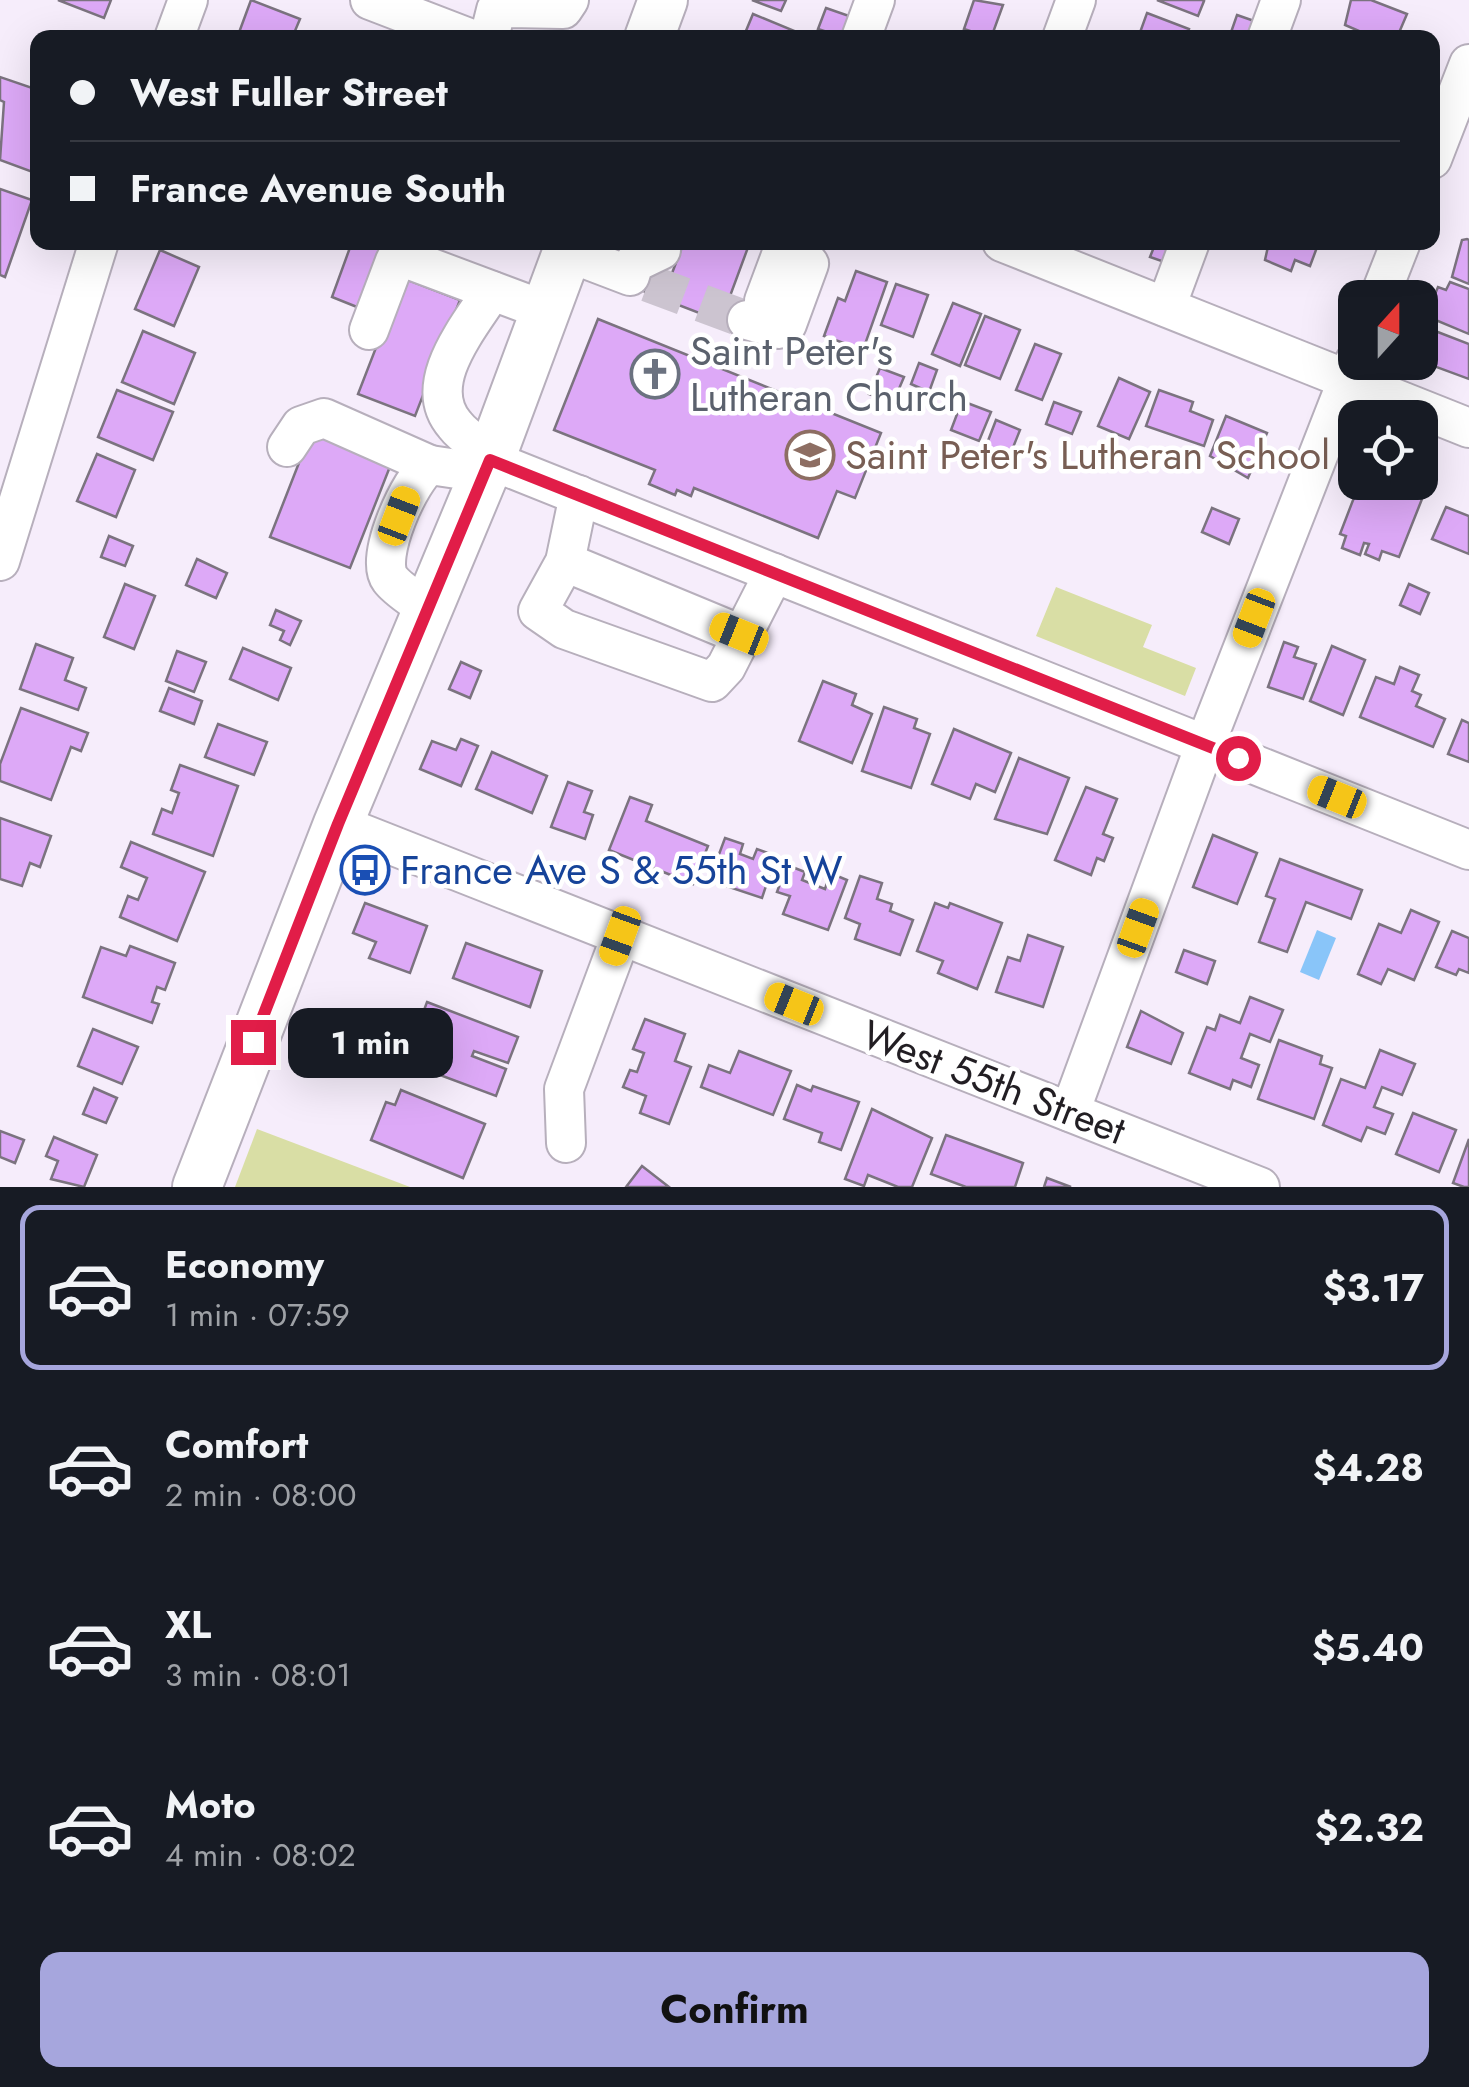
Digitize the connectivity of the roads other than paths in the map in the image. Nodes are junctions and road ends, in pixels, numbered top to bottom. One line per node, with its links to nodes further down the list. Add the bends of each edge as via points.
1 (188, 0): 9 (street)
2 (370, 0): 8 (street)
3 (569, 0): 11 (street, via 563,9 496,10)
4 (664, 0): 12 (main road)
5 (874, 0): 13 (street)
6 (1076, 0): 14 (street)
7 (1282, 0): 15 (street)
8 (431, 11): 10 (street)
9 (177, 30)
10 (458, 30)
11 (491, 30)
12 (652, 30)
13 (863, 30)
14 (1065, 30)
15 (1270, 30)
16 (1469, 64): 17 (street)
17 (1440, 138)
18 (97, 250): 40 (street)
19 (568, 250): 29 (main road)
20 (587, 250): 25 (street)
21 (796, 250): 30 (street, via 809,264 788,324 779,330)
22 (1022, 250): 28 (street)
23 (1187, 250): 28 (street)
24 (1397, 250): 26 (street)
25 (641, 259)
26 (1386, 280)
27 (492, 291): 29 (street); 31 (street, via 410,260 395,261); 37 (street, via 441,388 455,426)
28 (1166, 307): 32 (street)
29 (546, 311): 37 (main road)
30 (756, 311)
31 (368, 330)
32 (1338, 367)
33 (1347, 380): 45 (street)
34 (1370, 380): 35 (street)
35 (1469, 428)
36 (287, 447): 38 (street, via 301,426 324,418)
37 (488, 463): 38 (street); 39 (street); 43 (main road)
38 (430, 466): 43 (street, via 412,483 385,566 390,579)
39 (579, 495): 41 (street); 42 (street)
40 (0, 560)
41 (565, 562): 44 (street); 44 (street, via 538,610 564,628 706,682 718,680)
42 (774, 573): 44 (street); 45 (street)
43 (427, 608): 46 (main road)
44 (739, 634)
45 (1205, 744): 47 (street); 49 (street)
46 (338, 824): 48 (street, West 55th Street); 51 (main road)
47 (1469, 850)
48 (620, 936): 49 (street, West 55th Street); 50 (street, via 564,1089)
49 (1070, 1112): 52 (street, West 55th Street)
50 (566, 1143)
51 (197, 1187)
52 (1260, 1187)

